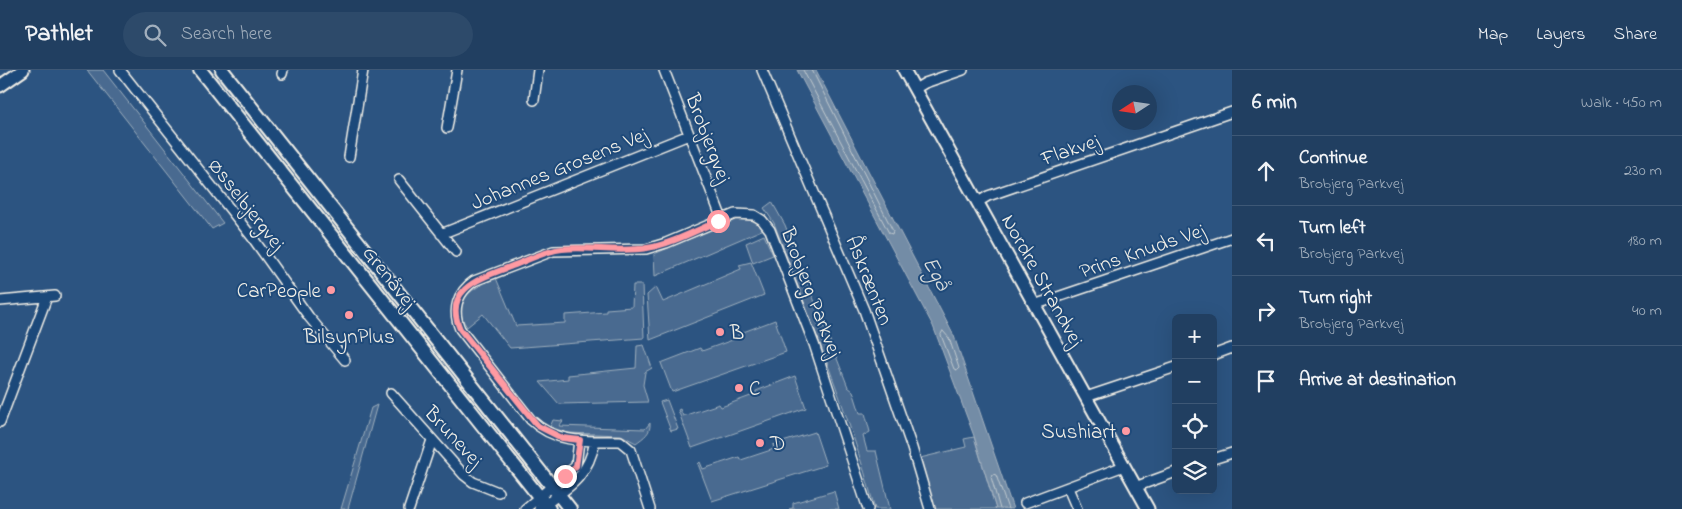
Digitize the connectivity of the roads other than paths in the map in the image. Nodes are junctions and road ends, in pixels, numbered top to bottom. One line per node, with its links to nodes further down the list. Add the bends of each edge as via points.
1 (22, 70): 12 (street)
2 (120, 70): 29 (street, Øsselbjergvej)
3 (200, 70): 46 (main road, Grenåvej)
4 (222, 70): 43 (main road, Grenåvej)
5 (363, 70): 18 (street)
6 (457, 70): 16 (street)
7 (538, 70): 14 (street)
8 (664, 70): 17 (street, Brobjergvej)
9 (762, 70): 52 (street, Åskrænten, via 864,310)
10 (904, 70): 13 (street, Nordre Strandvej)
11 (963, 70): 13 (street)
12 (0, 86)
13 (915, 89): 20 (street, Nordre Strandvej)
14 (534, 100)
15 (1232, 112): 20 (street, Flakvej)
16 (447, 128)
17 (689, 135): 21 (street, Brobjergvej); 22 (street, Johannes Grosens Vej)
18 (350, 158)
19 (399, 180): 22 (street)
20 (978, 202): 26 (street, Nordre Strandvej)
21 (722, 219): 35 (street, Brobjerg Parkvej, via 646,249 553,251 474,281 462,291 455,314 460,329 538,426 562,438); 51 (street, Brobjerg Parkvej, via 745,212 762,220 769,228 814,344)
22 (441, 234): 24 (street)
23 (1232, 238): 26 (street, Prins Knuds Vej)
24 (456, 252)
25 (0, 301): 33 (street, via 51,296)
26 (1034, 305): 32 (street, Nordre Strandvej)
27 (1232, 348): 28 (street)
28 (1217, 354)
29 (345, 360)
30 (1172, 368): 32 (street)
31 (391, 393): 34 (street, Brunevej)
32 (1086, 397): 39 (street, Nordre Strandvej)
33 (0, 422)
34 (432, 440): 44 (street, Brunevej, via 473,482); 47 (street)
35 (580, 440): 36 (street, Brobjerg Parkvej); 43 (street, via 576,466)
36 (595, 441): 43 (street, via 584,473); 50 (street, Brobjerg Parkvej, via 620,441 631,450)
37 (1232, 453): 38 (street)
38 (1217, 458)
39 (1124, 466): 41 (street, Nordre Strandvej); 42 (street)
40 (1172, 473): 41 (street)
41 (1135, 487): 54 (street, Nordre Strandvej)
42 (1068, 488): 45 (street); 53 (street)
43 (555, 491): 46 (street); 49 (main road, Grenåvej)
44 (498, 492)
45 (1025, 503)
46 (543, 505): 48 (street)
47 (409, 509)
48 (525, 509)
49 (570, 509)
50 (650, 509)
51 (868, 509)
52 (930, 509)
53 (1077, 509)
54 (1148, 509)

